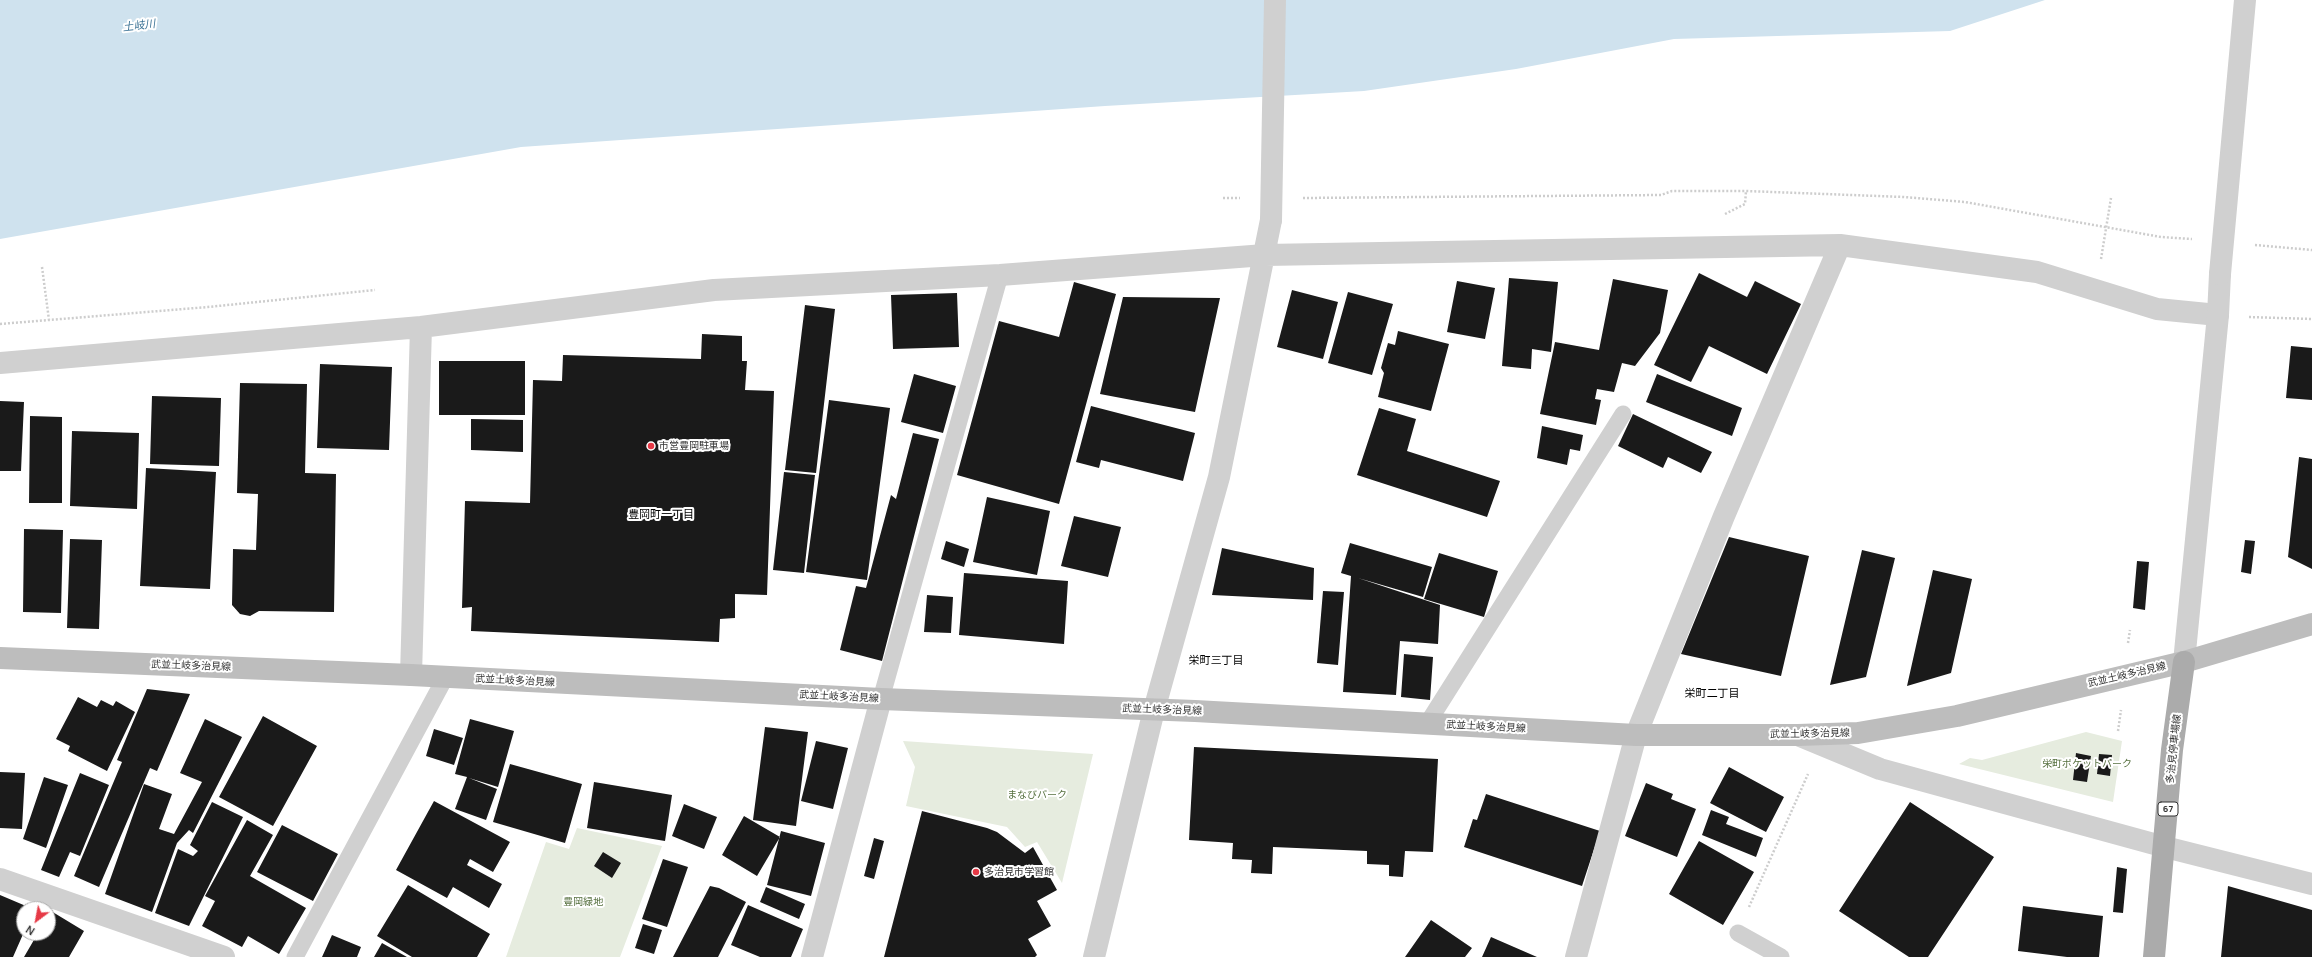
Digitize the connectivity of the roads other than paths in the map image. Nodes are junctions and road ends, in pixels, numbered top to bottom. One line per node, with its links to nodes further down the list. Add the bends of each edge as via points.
1 (1275, 0): 4 (street, bridge, via 1272,220)
2 (2246, 0): 6 (street, bridge)
3 (1840, 245): 4 (street); 6 (street, via 2037,272 2157,309); 18 (street, via 1724,516)
4 (1265, 255): 5 (street); 16 (street, via 1219,477)
5 (1000, 275): 7 (street, via 714,290); 15 (lane)
6 (2218, 315): 12 (street)
7 (421, 327): 8 (street); 13 (street)
8 (0, 363)
9 (1623, 414): 17 (lane)
10 (2312, 624): 12 (main road, 武並土岐多治見線)
11 (0, 658): 13 (main road, 武並土岐多治見線)
12 (2184, 662): 19 (main road, 武並土岐多治見線, via 1956,716 1858,733); 20 (main road, 多治見停車場線 / 67, via 2172,750)
13 (411, 675): 14 (main road, 武並土岐多治見線)
14 (445, 678): 15 (main road, 武並土岐多治見線); 26 (lane)
15 (881, 699): 16 (main road, 武並土岐多治見線); 27 (street)
16 (1154, 710): 17 (main road, 武並土岐多治見線); 28 (street)
17 (1427, 724): 18 (main road, 武並土岐多治見線)
18 (1636, 735): 19 (main road, 武並土岐多治見線); 29 (street)
19 (1798, 735): 20 (street, via 1880,769)
20 (2165, 847): 22 (street); 30 (main road, 多治見停車場線 / 67)
21 (0, 879): 25 (street)
22 (2312, 884)
23 (1738, 933): 24 (lane)
24 (1776, 951)
25 (224, 957)
26 (294, 957)
27 (812, 957)
28 (1094, 957)
29 (1576, 957)
30 (2154, 957)

